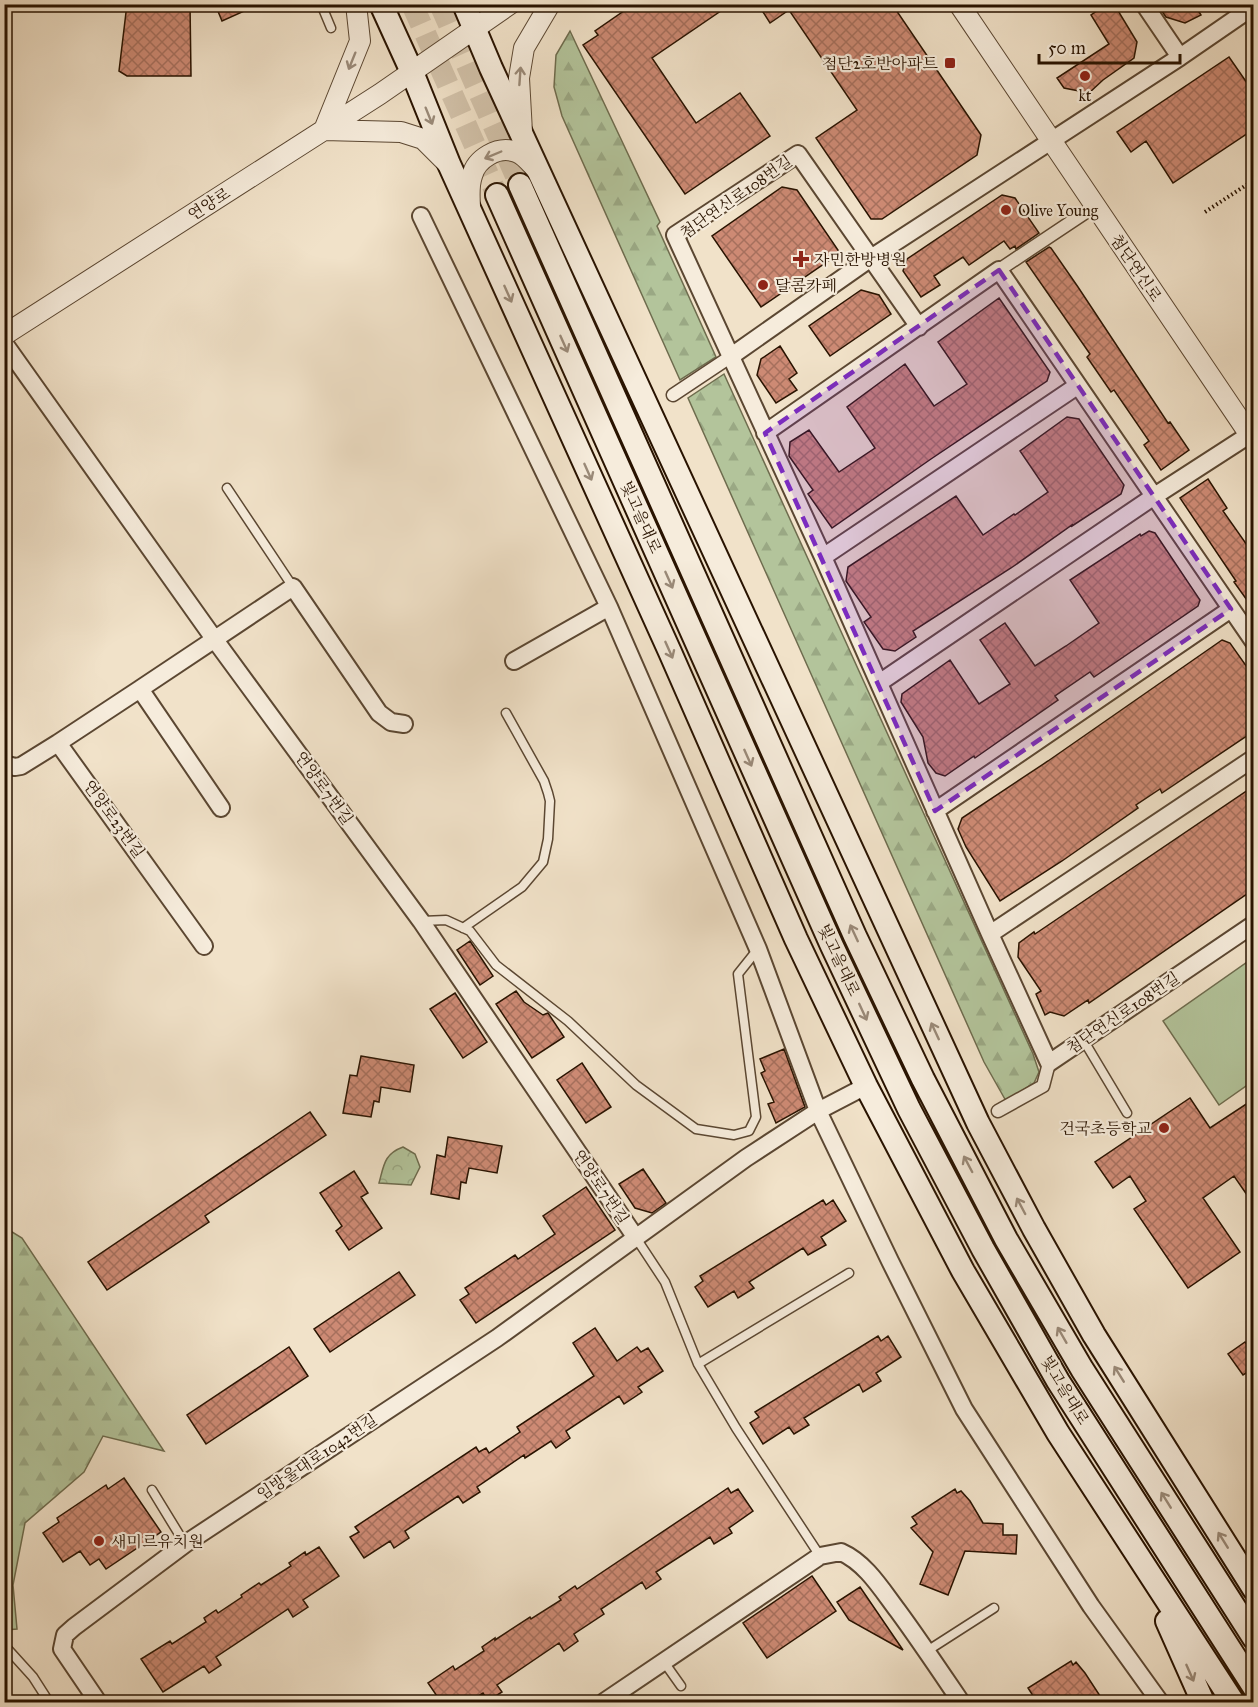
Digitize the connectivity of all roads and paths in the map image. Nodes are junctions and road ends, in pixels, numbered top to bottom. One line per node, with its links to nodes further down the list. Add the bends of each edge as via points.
1 (321, 4): 10 (lane)
2 (356, 4): 14 (street, one-way to 14, via 360,41)
3 (381, 4): 13 (main road)
4 (464, 4): 11 (main road)
5 (510, 4): 11 (street, 연양로)
6 (550, 4): 15 (street, one-way to 6, via 519,78 524,48)
7 (959, 4): 16 (street, 첨단연신로)
8 (1144, 4): 12 (street)
9 (1254, 6): 12 (street)
10 (331, 28)
11 (474, 29): 13 (street, 연양로); 15 (main road)
12 (1179, 57): 16 (street)
13 (412, 72): 14 (street, 연양로); 17 (main road, one-way to 17)
14 (324, 130): 17 (street, via 401,132 423,139); 29 (street, 연양로)
15 (522, 134): 18 (main road)
16 (1051, 141): 22 (street, 첨단연신로); 26 (street)
17 (449, 164): 23 (main road)
18 (541, 174): 23 (street, one-way to 23, via 516,152 490,154 472,174); 73 (main road, one-way to 18, via 1094,1335 978,1123)
19 (1254, 180): 24 (path)
20 (520, 185): 75 (main road, 빛고을대로, one-way to 20, via 1082,1369 1006,1239 923,1079 855,936)
21 (497, 195): 80 (main road, 빛고을대로, one-way to 80, via 832,946 909,1108 1058,1381)
22 (1095, 206): 27 (street); 35 (street, 첨단연신로)
23 (471, 212): 62 (main road, one-way to 62, via 796,939)
24 (1205, 212)
25 (421, 216): 40 (street)
26 (871, 258): 28 (street, 첨단연신로108번길); 31 (street); 31 (street, 첨단연신로108번길, via 798,154 675,235)
27 (999, 270): 28 (street); 32 (street)
28 (919, 327): 34 (street)
29 (4, 335)
30 (4, 343): 42 (street, 연양로7번길)
31 (730, 357): 33 (street); 34 (street, 첨단연신로108번길)
32 (1077, 386): 37 (street); 38 (street)
33 (673, 395)
34 (765, 433): 38 (street, 첨단연신로108번길)
35 (1251, 438): 37 (street)
36 (227, 488): 39 (lane)
37 (1153, 497): 41 (street); 45 (street)
38 (823, 558): 45 (street, 첨단연신로108번길)
39 (293, 586): 42 (street); 48 (street, via 379,713 391,722)
40 (609, 607): 44 (street); 59 (street)
41 (1231, 609): 43 (street); 53 (street)
42 (215, 640): 46 (street); 54 (street, 연양로7번길)
43 (1254, 642)
44 (514, 661)
45 (879, 683): 53 (street, 첨단연신로108번길)
46 (140, 690): 49 (street); 52 (street)
47 (506, 713): 56 (lane, via 548,793 548,839 543,862 533,876)
48 (404, 724)
49 (58, 743): 51 (street, via 21,766); 58 (street, 연양로23번길)
50 (1254, 758): 57 (street)
51 (4, 764)
52 (221, 808)
53 (935, 811): 57 (street, 첨단연신로108번길)
54 (422, 921): 56 (lane, via 446,920); 66 (street, 연양로7번길)
55 (1254, 924): 60 (street, 첨단연신로108번길)
56 (464, 928): 59 (lane, via 496,965 568,1021 636,1085 696,1129 734,1135 749,1131 756,1118 738,974)
57 (990, 934): 61 (street, 첨단연신로108번길)
58 (204, 946)
59 (758, 949): 63 (street)
60 (1083, 1041): 61 (street, 첨단연신로108번길); 65 (lane)
61 (1049, 1063): 64 (street, via 1043,1086)
62 (866, 1086): 63 (street, 임방울대로1042번길); 72 (main road, via 963,1271 1058,1433)
63 (819, 1111): 66 (street, 임방울대로1042번길, via 746,1158); 85 (street, via 964,1408 1091,1606)
64 (998, 1111)
65 (1127, 1113)
66 (636, 1238): 68 (lane, via 665,1282); 70 (street, 임방울대로1042번길, via 496,1338)
67 (849, 1273): 68 (lane)
68 (698, 1364): 71 (lane)
69 (152, 1490): 70 (lane)
70 (185, 1544): 82 (street, 임방울대로1042번길, via 64,1635 62,1649)
71 (820, 1556): 77 (street, via 841,1552 854,1559); 78 (street)
72 (1141, 1561): 86 (main road, one-way to 86); 87 (main road)
73 (1254, 1589)
74 (994, 1608): 77 (lane)
75 (1254, 1638)
76 (4, 1645): 81 (lane)
77 (927, 1651): 84 (street)
78 (664, 1662): 79 (lane); 83 (street)
79 (681, 1686)
80 (1254, 1687)
81 (49, 1702)
82 (98, 1702)
83 (604, 1702)
84 (961, 1702)
85 (1160, 1702)
86 (1203, 1702)
87 (1233, 1702)

